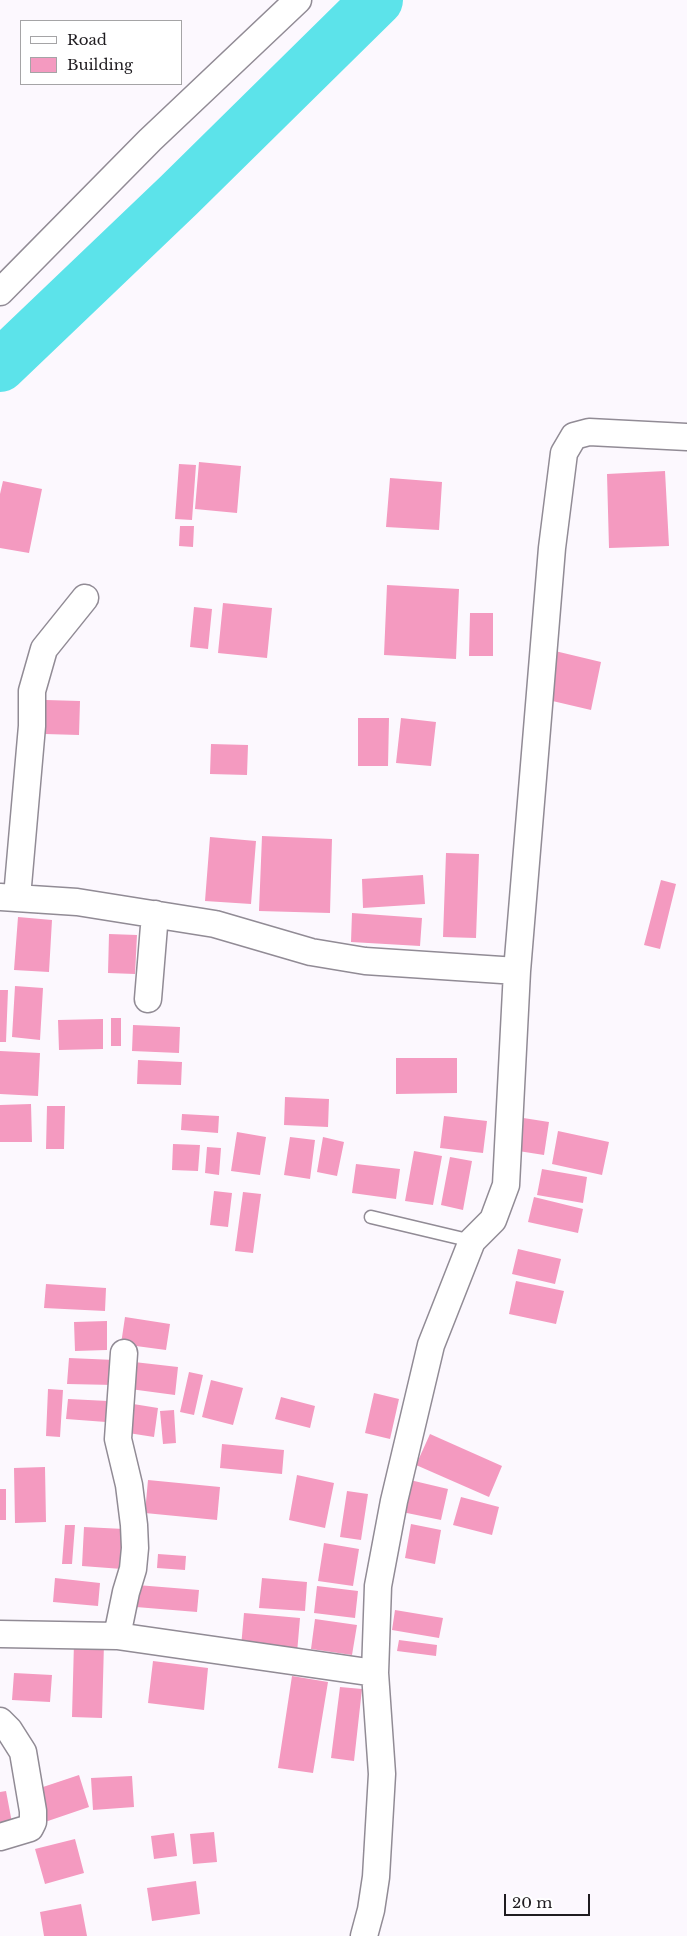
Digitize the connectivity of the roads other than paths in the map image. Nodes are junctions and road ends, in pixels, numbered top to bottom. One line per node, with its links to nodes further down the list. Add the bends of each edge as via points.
1 (298, 0): 2 (street, via 150,140)
2 (0, 292)
3 (687, 437): 7 (street, via 589,432 574,436 564,452 552,548)
4 (85, 598): 5 (street, via 44,649 32,691 32,726)
5 (8, 897): 6 (street, via 77,902)
6 (155, 914): 7 (street, via 215,924 311,952 365,961); 8 (street)
7 (517, 971): 10 (street, via 506,1185 493,1220)
8 (148, 1000)
9 (371, 1217): 10 (lane)
10 (472, 1241): 14 (street, via 431,1345 394,1501 378,1586)
11 (124, 1353): 13 (street, via 118,1439 129,1485 136,1548)
12 (0, 1634): 13 (street)
13 (117, 1636): 14 (street)
14 (375, 1673): 17 (street, via 382,1774 376,1876)
15 (0, 1721): 16 (street, via 23,1752 33,1811 30,1828)
16 (0, 1837)
17 (364, 1936)

